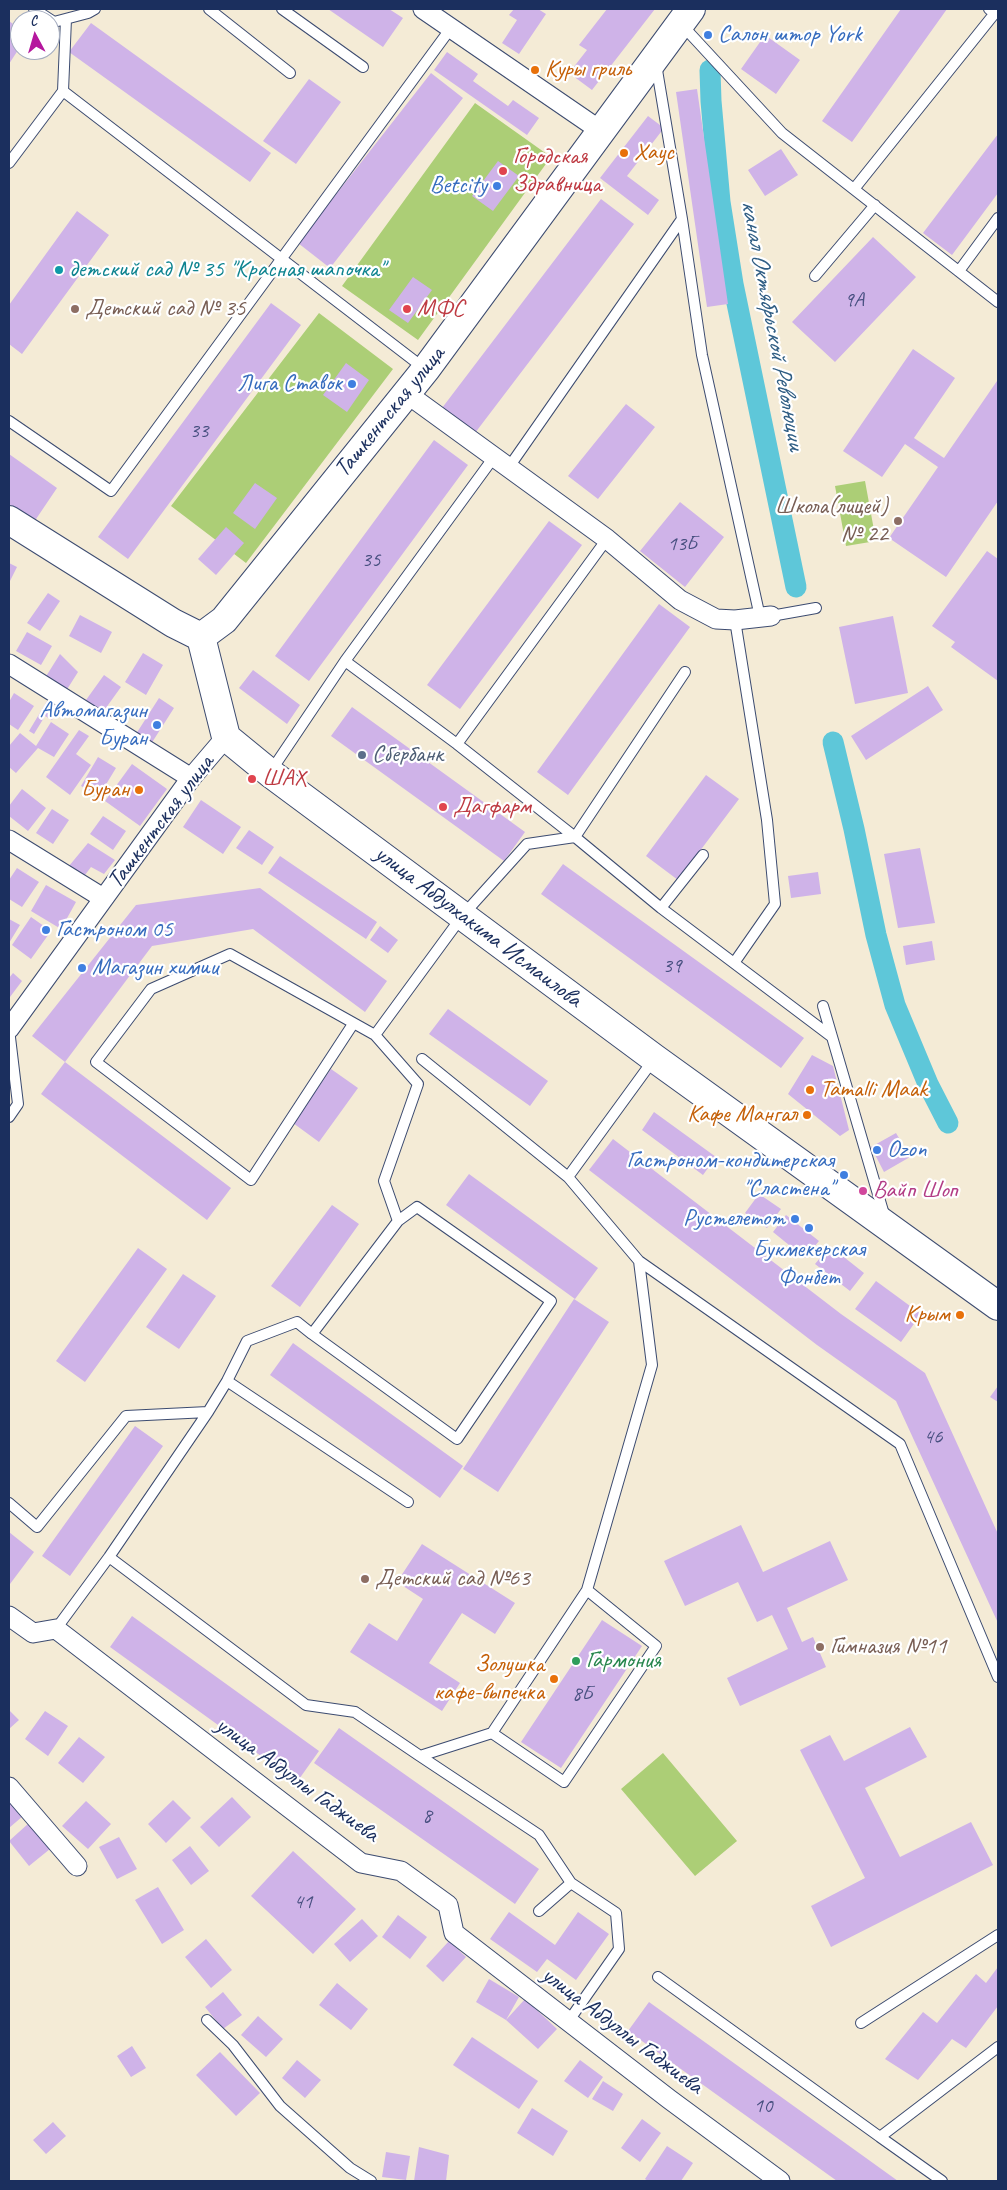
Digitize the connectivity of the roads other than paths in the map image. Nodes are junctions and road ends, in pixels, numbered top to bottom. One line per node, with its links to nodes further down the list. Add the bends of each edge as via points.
1 (34, 9): 8 (lane, via 54,22)
2 (94, 9): 8 (lane)
3 (210, 9): 12 (lane)
4 (282, 9): 11 (lane)
5 (423, 9): 9 (street)
6 (994, 12): 16 (lane)
7 (686, 16): 10 (main road, Ташкентская улица); 16 (lane, via 782,132)
8 (66, 19): 13 (lane)
9 (451, 28): 14 (street); 20 (lane)
10 (655, 58): 14 (main road, Ташкентская улица); 19 (lane)
11 (363, 67)
12 (290, 74)
13 (63, 91): 15 (lane); 20 (lane)
14 (601, 131): 24 (main road, Ташкентская улица)
15 (9, 163)
16 (854, 189): 17 (lane)
17 (875, 205): 21 (lane); 22 (lane)
18 (998, 218): 21 (lane)
19 (682, 220): 27 (lane); 31 (lane, via 702,355)
20 (281, 259): 24 (lane); 26 (lane, via 111,491)
21 (959, 271): 23 (lane)
22 (815, 276)
23 (998, 302)
24 (426, 369): 25 (main road, Ташкентская улица)
25 (406, 393): 27 (street); 33 (main road, Ташкентская улица, via 224,620)
26 (9, 422)
27 (501, 462): 29 (street); 34 (lane)
28 (9, 520): 33 (main road, via 173,623)
29 (607, 539): 32 (street, via 680,600 716,619); 38 (lane)
30 (816, 608): 31 (lane)
31 (765, 616): 32 (street)
32 (735, 620): 47 (lane, via 767,820 775,904)
33 (201, 637): 37 (main road)
34 (345, 661): 38 (lane); 39 (lane)
35 (9, 664): 40 (street)
36 (685, 672): 41 (lane)
37 (226, 737): 39 (main road, улица Абдулхакима Исмаилова); 40 (street, Ташкентская улица)
38 (457, 744): 41 (lane)
39 (270, 773): 46 (main road, улица Абдулхакима Исмаилова)
40 (191, 778): 44 (street, Ташкентская улица)
41 (575, 837): 45 (lane); 46 (lane, via 526,844)
42 (9, 840): 44 (street)
43 (703, 855): 45 (lane)
44 (103, 898): 50 (street, Ташкентская улица)
45 (661, 908): 47 (lane)
46 (462, 915): 51 (lane); 53 (main road, улица Абдулхакима Исмаилова)
47 (734, 963): 52 (lane)
48 (823, 1006): 52 (lane)
49 (353, 1024): 49 (lane, via 230,954 151,990 96,1062 250,1180); 51 (lane)
50 (9, 1029): 55 (lane, via 18,1104)
51 (375, 1035): 57 (lane, via 418,1084 384,1181)
52 (832, 1037): 58 (lane)
53 (654, 1058): 56 (lane); 58 (main road, улица Абдулхакима Исмаилова)
54 (422, 1059): 56 (lane)
55 (9, 1117)
56 (568, 1176): 59 (lane)
57 (398, 1221): 61 (lane); 61 (lane, via 417,1206 551,1301 457,1439)
58 (887, 1226): 60 (main road, улица Абдулхакима Исмаилова)
59 (638, 1261): 67 (lane, via 652,1365); 70 (lane, via 900,1444)
60 (998, 1306)
61 (312, 1334): 62 (lane, via 297,1322 247,1341)
62 (227, 1381): 63 (lane); 64 (lane)
63 (208, 1412): 65 (lane, via 126,1416 37,1526); 66 (lane)
64 (408, 1502)
65 (9, 1503)
66 (109, 1557): 69 (lane); 72 (lane, via 306,1705 355,1712)
67 (587, 1590): 71 (lane); 71 (lane, via 656,1646 651,1654 564,1782)
68 (9, 1616): 69 (street, via 33,1633)
69 (56, 1629): 80 (street, улица Абдуллы Гаджиева, via 361,1863 401,1871 448,1905 454,1933)
70 (998, 1677)
71 (492, 1733): 72 (lane)
72 (420, 1756): 75 (lane, via 539,1835)
73 (9, 1787): 74 (street)
74 (77, 1866)
75 (571, 1883): 76 (lane); 80 (lane, via 616,1913 619,1949)
76 (539, 1911)
77 (998, 1935): 81 (lane)
78 (658, 1977): 83 (lane)
79 (207, 2020): 84 (lane, via 233,2045 280,2106 350,2168)
80 (568, 2022): 85 (street, улица Абдуллы Гаджиева)
81 (861, 2023)
82 (997, 2050): 83 (lane)
83 (880, 2137): 86 (lane)
84 (371, 2181)
85 (780, 2181)
86 (942, 2181)

